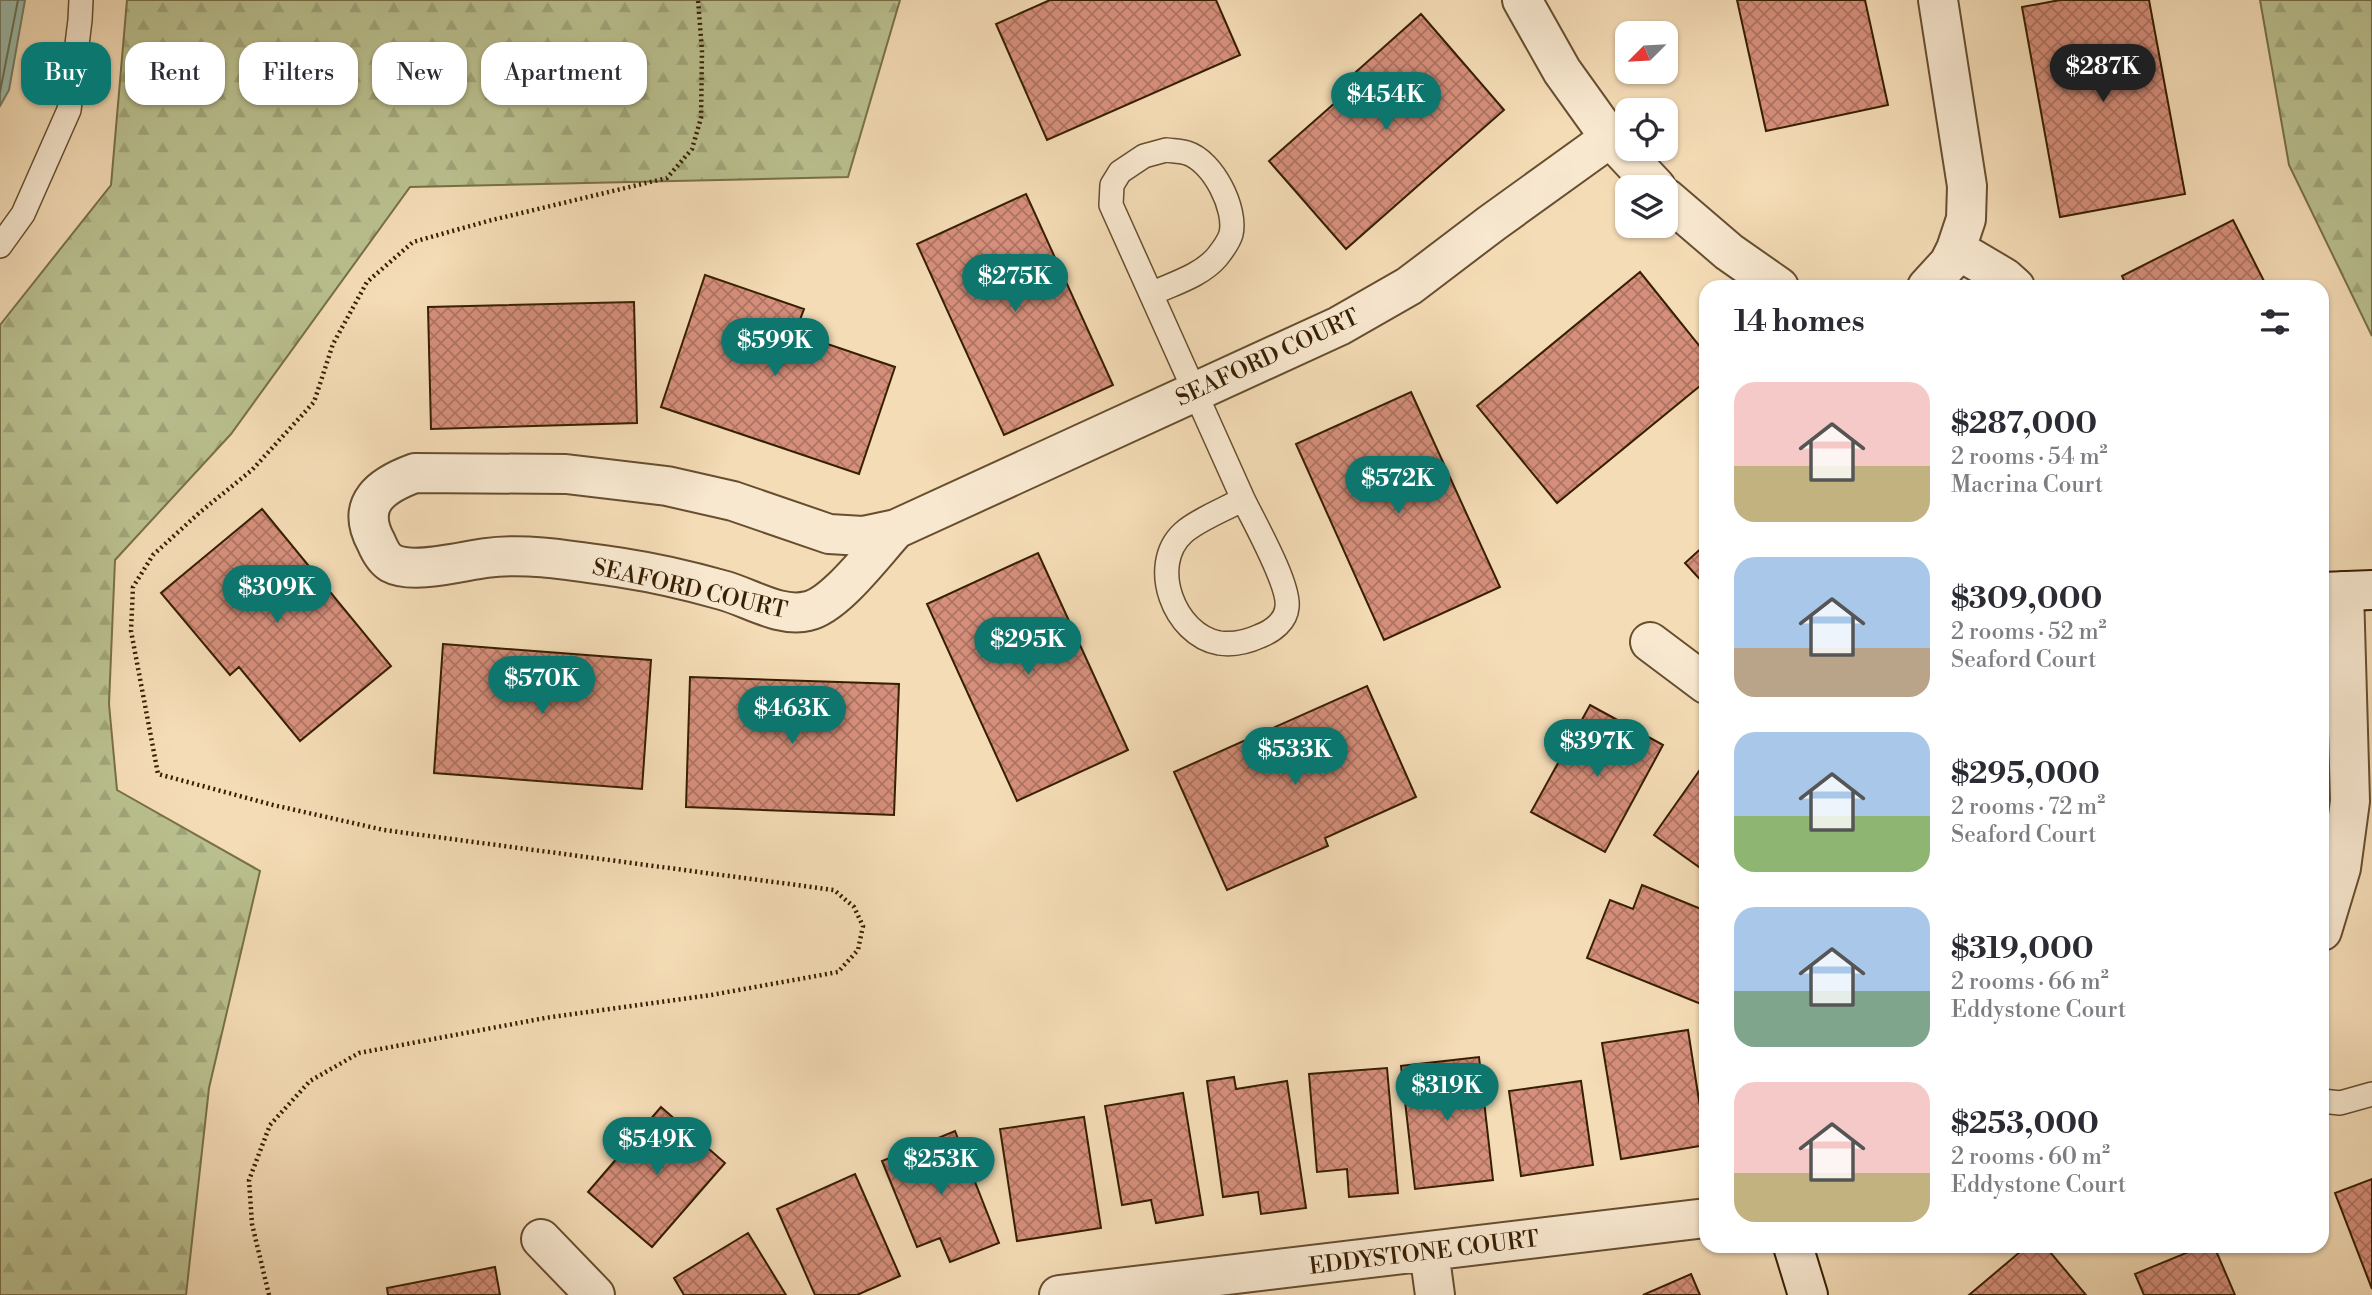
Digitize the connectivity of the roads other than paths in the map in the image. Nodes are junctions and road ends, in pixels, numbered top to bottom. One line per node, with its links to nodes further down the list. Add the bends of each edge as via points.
1 (81, 0): 7 (lane, via 69,110 23,214)
2 (1522, 0): 4 (street, via 1562,71)
3 (1938, 0): 8 (street, via 1967,186 1966,219)
4 (1611, 138): 5 (street); 13 (street, SEAFORD COURT, via 1409,286 1339,327)
5 (1645, 175)
6 (1678, 208): 9 (street)
7 (0, 246)
8 (1956, 250): 10 (street); 11 (street)
9 (1769, 280)
10 (1933, 280)
11 (2007, 280)
12 (1151, 294): 12 (lane, via 1111,205 1112,185 1120,172 1144,156 1166,150 1188,153 1208,166 1222,186 1231,234 1216,258 1198,272); 13 (lane)
13 (1195, 391): 14 (lane); 15 (street, SEAFORD COURT)
14 (1243, 499): 14 (lane, via 1184,532 1172,546 1166,567 1169,592 1182,619 1218,643 1243,643 1266,634 1280,624 1288,608 1286,591)
15 (896, 529): 15 (street, SEAFORD COURT, via 863,536 829,534 733,501 566,474 415,473 391,482 373,498 369,512 372,536 391,563 414,568 490,557 536,558 626,569 722,590 785,612 809,611 830,601)
16 (2346, 591): 19 (street, via 2350,801 2341,869)
17 (1650, 642): 18 (street)
18 (1699, 679)
19 (2329, 908)
20 (2372, 1094): 21 (lane)
21 (2329, 1102)
22 (1699, 1219): 24 (street, EDDYSTONE COURT)
23 (541, 1239): 27 (street)
24 (1429, 1251): 26 (street, EDDYSTONE COURT); 29 (street)
25 (1795, 1253): 30 (street)
26 (1150, 1289): 28 (street, EDDYSTONE COURT)
27 (596, 1295)
28 (1059, 1295)
29 (1435, 1295)
30 (1808, 1295)

